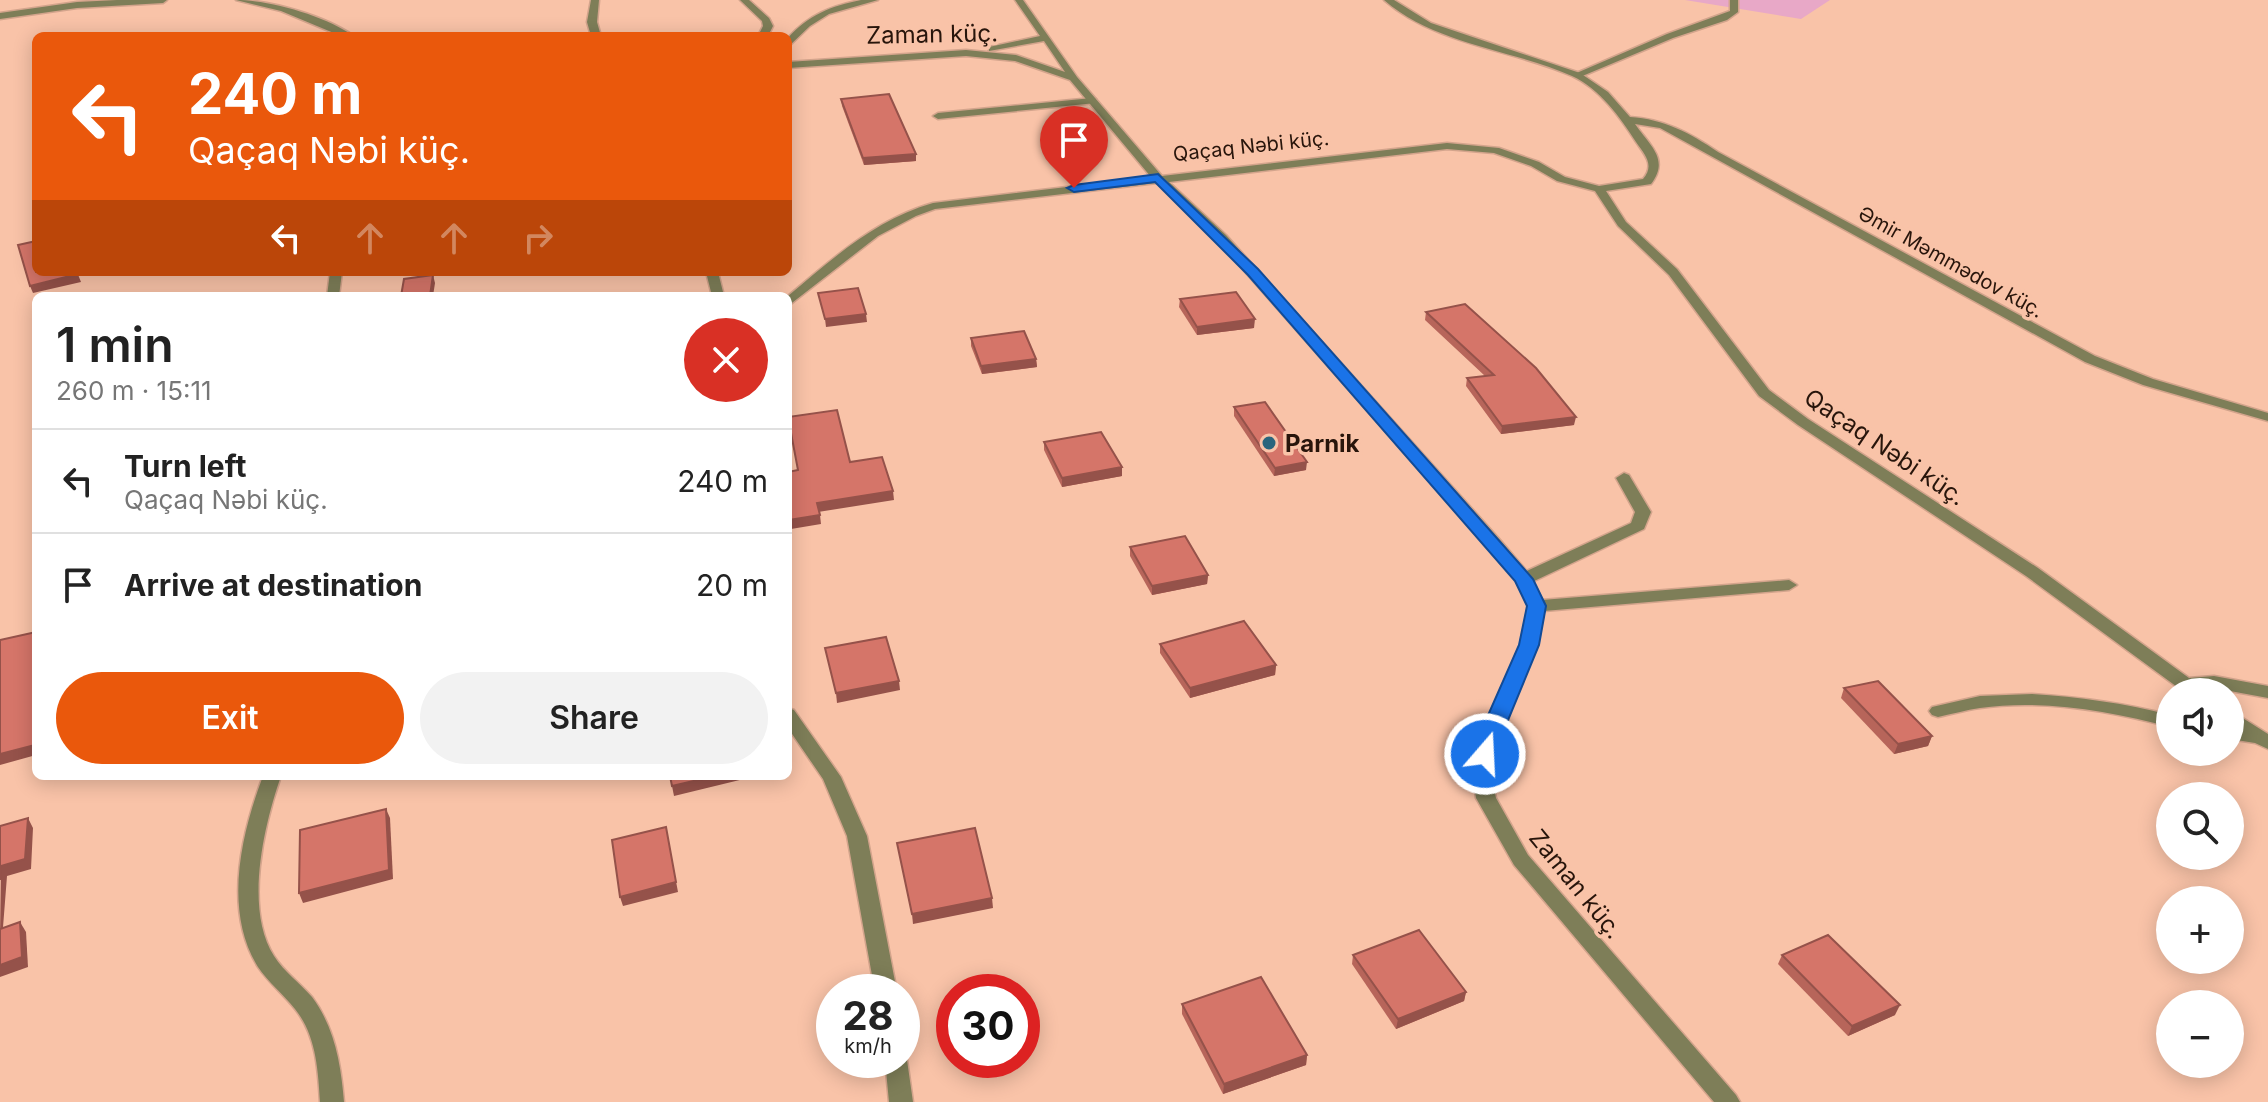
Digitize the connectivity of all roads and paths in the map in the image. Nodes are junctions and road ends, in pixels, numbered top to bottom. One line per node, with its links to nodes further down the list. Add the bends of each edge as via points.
1 (163, 0): 9 (street)
2 (240, 0): 10 (street, via 284,9)
3 (595, 0): 11 (street)
4 (744, 0): 12 (street, via 766,20)
5 (874, 0): 14 (street, via 818,13)
6 (1019, 0): 13 (street)
7 (1388, 0): 17 (street, Qaçaq Nəbi küç., via 1428,25)
8 (1734, 0): 17 (street, via 1734,12 1724,18)
9 (0, 16)
10 (339, 32)
11 (595, 32)
12 (765, 32)
13 (1046, 38): 15 (street); 18 (street)
14 (792, 39)
15 (966, 53): 16 (street, Zaman küç.); 18 (street, Zaman küç., via 1016,58)
16 (792, 65)
17 (1577, 75): 21 (street, Qaçaq Nəbi küç.)
18 (1073, 78): 19 (street)
19 (1092, 101): 20 (street); 22 (street)
20 (938, 116)
21 (1627, 120): 23 (street, Qaçaq Nəbi küç., via 1655,161 1654,173 1647,182); 25 (street, Əmir Məmmədov küç., via 1675,129 2090,359)
22 (1158, 178): 23 (street, Qaçaq Nəbi küç., via 1447,146 1495,150); 24 (street, Qaçaq Nəbi küç., via 905,214); 27 (street, via 1253,272)
23 (1599, 189): 30 (street, Qaçaq Nəbi küç., via 1622,224 1673,272 1764,393 2032,572)
24 (792, 299)
25 (2268, 417)
26 (1624, 478): 27 (street, via 1643,512 1638,526)
27 (1524, 579): 29 (street)
28 (1789, 585): 29 (street)
29 (1536, 606): 44 (street, Zaman küç., via 1529,645 1488,738 1481,770 1486,798 1521,860)
30 (2176, 678)
31 (2244, 688): 32 (street)
32 (2268, 692)
33 (1938, 711): 34 (street, via 1984,701 2050,702)
34 (2156, 718)
35 (792, 720): 40 (street, via 832,777 857,836)
36 (2244, 726): 38 (street)
37 (2244, 736): 38 (street)
38 (2264, 740)
39 (270, 780): 42 (street, via 248,890 251,931 266,961 308,1009 319,1032 329,1055)
40 (883, 974)
41 (898, 1078): 43 (street)
42 (332, 1102)
43 (901, 1102)
44 (1728, 1102)

